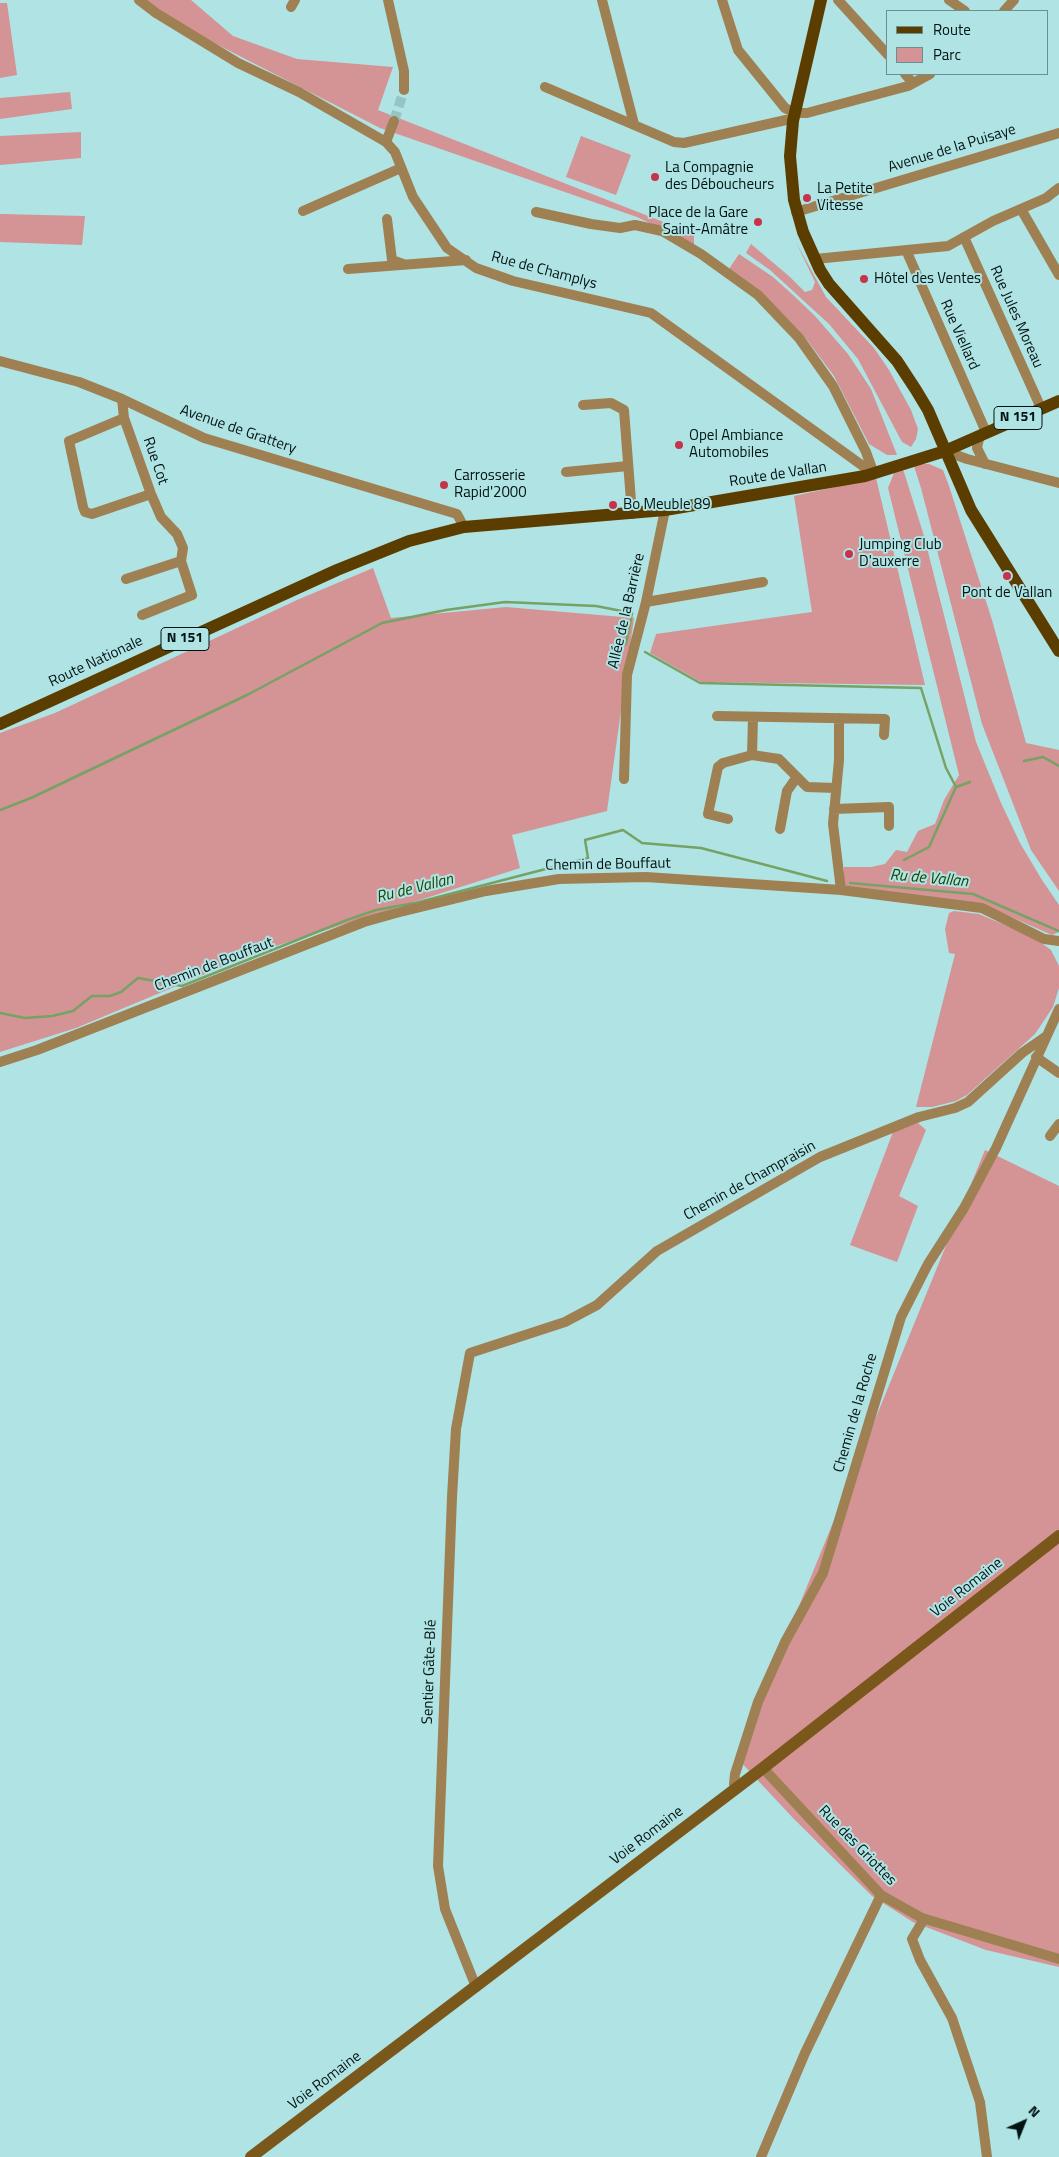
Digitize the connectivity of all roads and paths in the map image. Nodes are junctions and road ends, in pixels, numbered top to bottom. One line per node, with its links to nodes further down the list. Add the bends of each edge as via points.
1 (140, 0): 21 (street, Rue de Champlys, via 238,63 299,92)
2 (388, 0): 16 (street, via 404,71)
3 (602, 0): 19 (street)
4 (722, 0): 17 (street, via 738,50)
5 (821, 0): 17 (main road)
6 (838, 0): 11 (street)
7 (949, 0): 9 (street)
8 (1014, 0): 10 (street)
9 (964, 10)
10 (1005, 10)
11 (886, 53)
12 (906, 75): 14 (street)
13 (928, 75): 14 (street)
14 (913, 83): 17 (street)
15 (545, 87): 19 (street)
16 (404, 90)
17 (794, 117): 19 (street, via 684,144); 27 (main road, via 790,156)
18 (394, 121): 21 (street)
19 (634, 124)
20 (1059, 133): 27 (street, Avenue de la Puisaye)
21 (386, 142): 22 (street, Rue de Champlys)
22 (401, 168): 25 (street); 32 (street, Rue de Champlys, via 413,197 447,248)
23 (1059, 188): 24 (street)
24 (1021, 209): 29 (street); 35 (street)
25 (303, 211)
26 (536, 212): 49 (street, via 591,224 620,228 635,225 662,231 758,295 799,338 832,386 866,452)
27 (796, 212): 31 (main road)
28 (387, 218): 33 (street, via 392,260)
29 (964, 237): 30 (street, via 948,246); 40 (street, Rue Jules Moreau)
30 (906, 250): 31 (street); 42 (street, Rue Viellard)
31 (815, 258): 43 (main road, via 837,294 902,368 928,410)
32 (466, 260): 33 (street); 49 (street, Rue de Champlys, via 476,268 513,281 651,313)
33 (403, 264): 34 (street)
34 (348, 269)
35 (1059, 275)
36 (0, 361): 37 (street, Avenue de Grattery, via 79,382)
37 (122, 398): 41 (street, Rue Cot); 54 (street, Avenue de Grattery, via 204,438 457,514)
38 (1059, 400): 40 (main road, N 151)
39 (583, 405): 46 (street, via 612,403 624,410)
40 (1041, 408): 42 (main road, N 151)
41 (124, 418): 51 (street, Rue Cot); 51 (street, via 69,441 85,512 92,514)
42 (982, 434): 43 (main road, N 151); 45 (street, Rue Viellard, via 977,448)
43 (945, 451): 44 (main road, N 151); 45 (street); 47 (main road)
44 (925, 457): 47 (main road); 49 (main road, N 151)
45 (985, 464): 50 (street)
46 (628, 466): 48 (street); 53 (street)
47 (954, 470): 61 (main road, via 979,524)
48 (566, 472)
49 (870, 475): 52 (main road, Route de Vallan / N 151)
50 (1059, 483)
51 (151, 494): 56 (street, Rue Cot, via 161,517 177,534 183,548)
52 (665, 510): 53 (main road, Route de Vallan / N 151); 59 (street, Allée de la Barrière)
53 (632, 514): 54 (main road, Route de Vallan / N 151)
54 (464, 527): 55 (main road, Route de Vallan / N 151)
55 (371, 555): 65 (main road, Route Nationale / N 151)
56 (181, 561): 57 (street); 60 (street, Rue Cot, via 192,595)
57 (126, 580)
58 (763, 582): 59 (street)
59 (646, 602): 69 (street, Allée de la Barrière, via 627,675)
60 (142, 615)
61 (1059, 651)
62 (717, 716): 63 (street)
63 (753, 717): 64 (street); 67 (street)
64 (839, 718): 66 (street, via 885,719); 70 (street)
65 (0, 724)
66 (884, 735)
67 (752, 755): 68 (street, via 779,759); 72 (street, via 718,767 708,814)
68 (797, 777): 70 (street, via 807,787); 74 (street, via 787,791)
69 (624, 779)
70 (836, 788): 71 (street)
71 (834, 809): 73 (street, via 888,807); 75 (street)
72 (728, 819)
73 (889, 826)
74 (780, 829)
75 (840, 883): 76 (street, Chemin de Bouffaut, via 982,908); 80 (street, Chemin de Bouffaut, via 646,877 559,879 505,887 364,922)
76 (1059, 942)
77 (1059, 1010): 78 (street, Chemin de la Roche)
78 (1045, 1037): 79 (street, Chemin de la Roche); 84 (street, Chemin de Champraisin, via 1022,1053 968,1102 919,1117 820,1157 657,1251 597,1305 565,1322)
79 (1036, 1057): 81 (street); 87 (street, Chemin de la Roche, via 996,1148 901,1317 822,1573 758,1702 735,1774)
80 (0, 1062)
81 (1059, 1073)
82 (1059, 1124): 83 (street)
83 (1050, 1136)
84 (470, 1353): 91 (street, Sentier Gâte-Blé, via 456,1429 438,1866 445,1909)
85 (1059, 1536): 86 (main road, Voie Romaine)
86 (763, 1768): 87 (main road, Voie Romaine); 88 (street, Rue des Griottes)
87 (736, 1789): 91 (main road, Voie Romaine)
88 (881, 1895): 89 (street, Rue des Griottes); 93 (street, via 806,2052)
89 (924, 1918): 90 (street, Rue des Griottes); 94 (street, via 912,1939 952,2018 980,2102)
90 (1059, 1960)
91 (476, 1987): 92 (main road, Voie Romaine)
92 (251, 2157)
93 (762, 2157)
94 (987, 2157)

